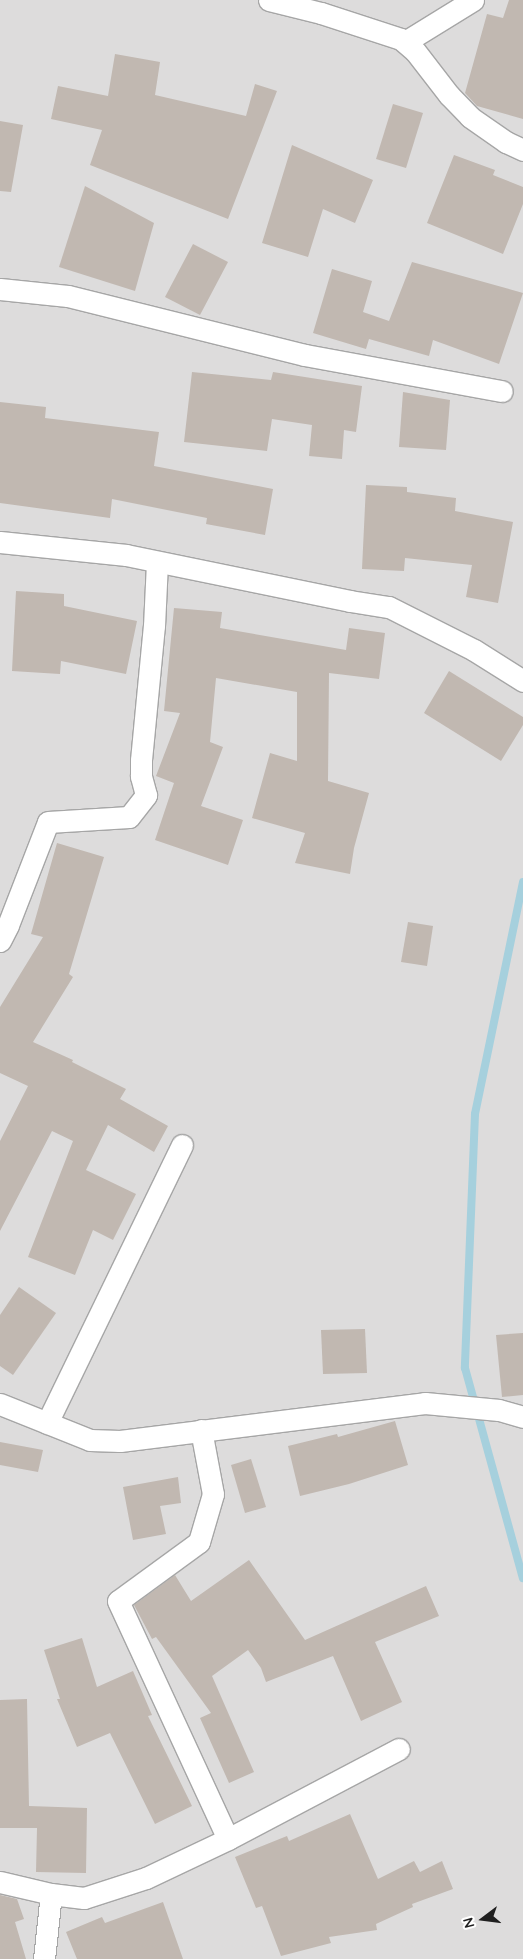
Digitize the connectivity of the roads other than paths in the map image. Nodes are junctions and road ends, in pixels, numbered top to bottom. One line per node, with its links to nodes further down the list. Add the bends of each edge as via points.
1 (269, 0): 3 (street, via 322,13)
2 (473, 0): 3 (street)
3 (404, 42): 4 (street, via 470,116)
4 (523, 150)
5 (0, 289): 6 (street, via 68,296 305,355)
6 (502, 391)
7 (0, 542): 8 (street)
8 (157, 562): 9 (street, via 389,607 474,650); 10 (street, via 141,760 146,795 130,817 48,822)
9 (523, 681)
10 (0, 941)
11 (182, 1145): 14 (street)
12 (0, 1404): 14 (street)
13 (523, 1417): 15 (street, via 499,1410 425,1403)
14 (47, 1423): 15 (street, via 90,1440 120,1441)
15 (201, 1430): 17 (street, via 213,1494 199,1542 118,1601)
16 (399, 1749): 17 (street)
17 (228, 1839): 19 (street, via 146,1878 84,1898)
18 (0, 1882): 19 (street)
19 (51, 1894): 20 (street)
20 (44, 1959)

